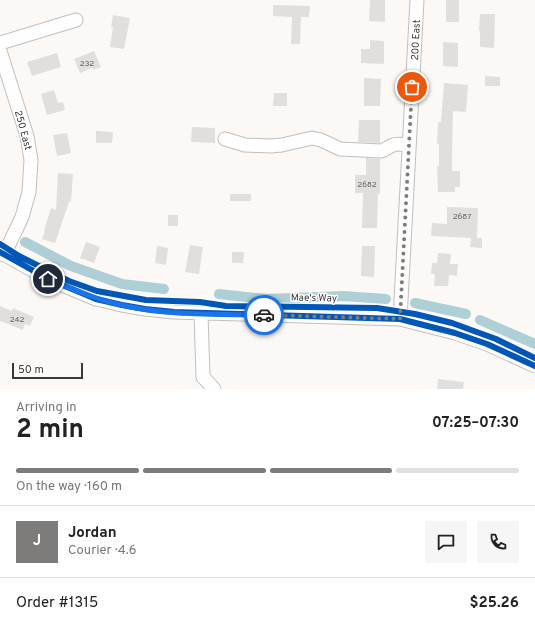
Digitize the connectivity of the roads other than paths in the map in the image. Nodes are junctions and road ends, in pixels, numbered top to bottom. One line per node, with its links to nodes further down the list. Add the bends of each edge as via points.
1 (417, 0): 6 (street, 200 East)
2 (76, 20): 3 (street)
3 (0, 43)
4 (0, 51): 7 (street, 250 East, via 27,136 31,160 29,192 22,217)
5 (225, 139): 6 (street, via 245,145 270,146 312,138 340,149 381,151 393,145)
6 (409, 145): 9 (street, 200 East)
7 (2, 254): 8 (street, via 48,279 96,299 145,309)
8 (201, 313): 9 (street); 11 (street, via 203,377)
9 (400, 319): 10 (street, via 455,333)
10 (535, 366)
11 (214, 389)

